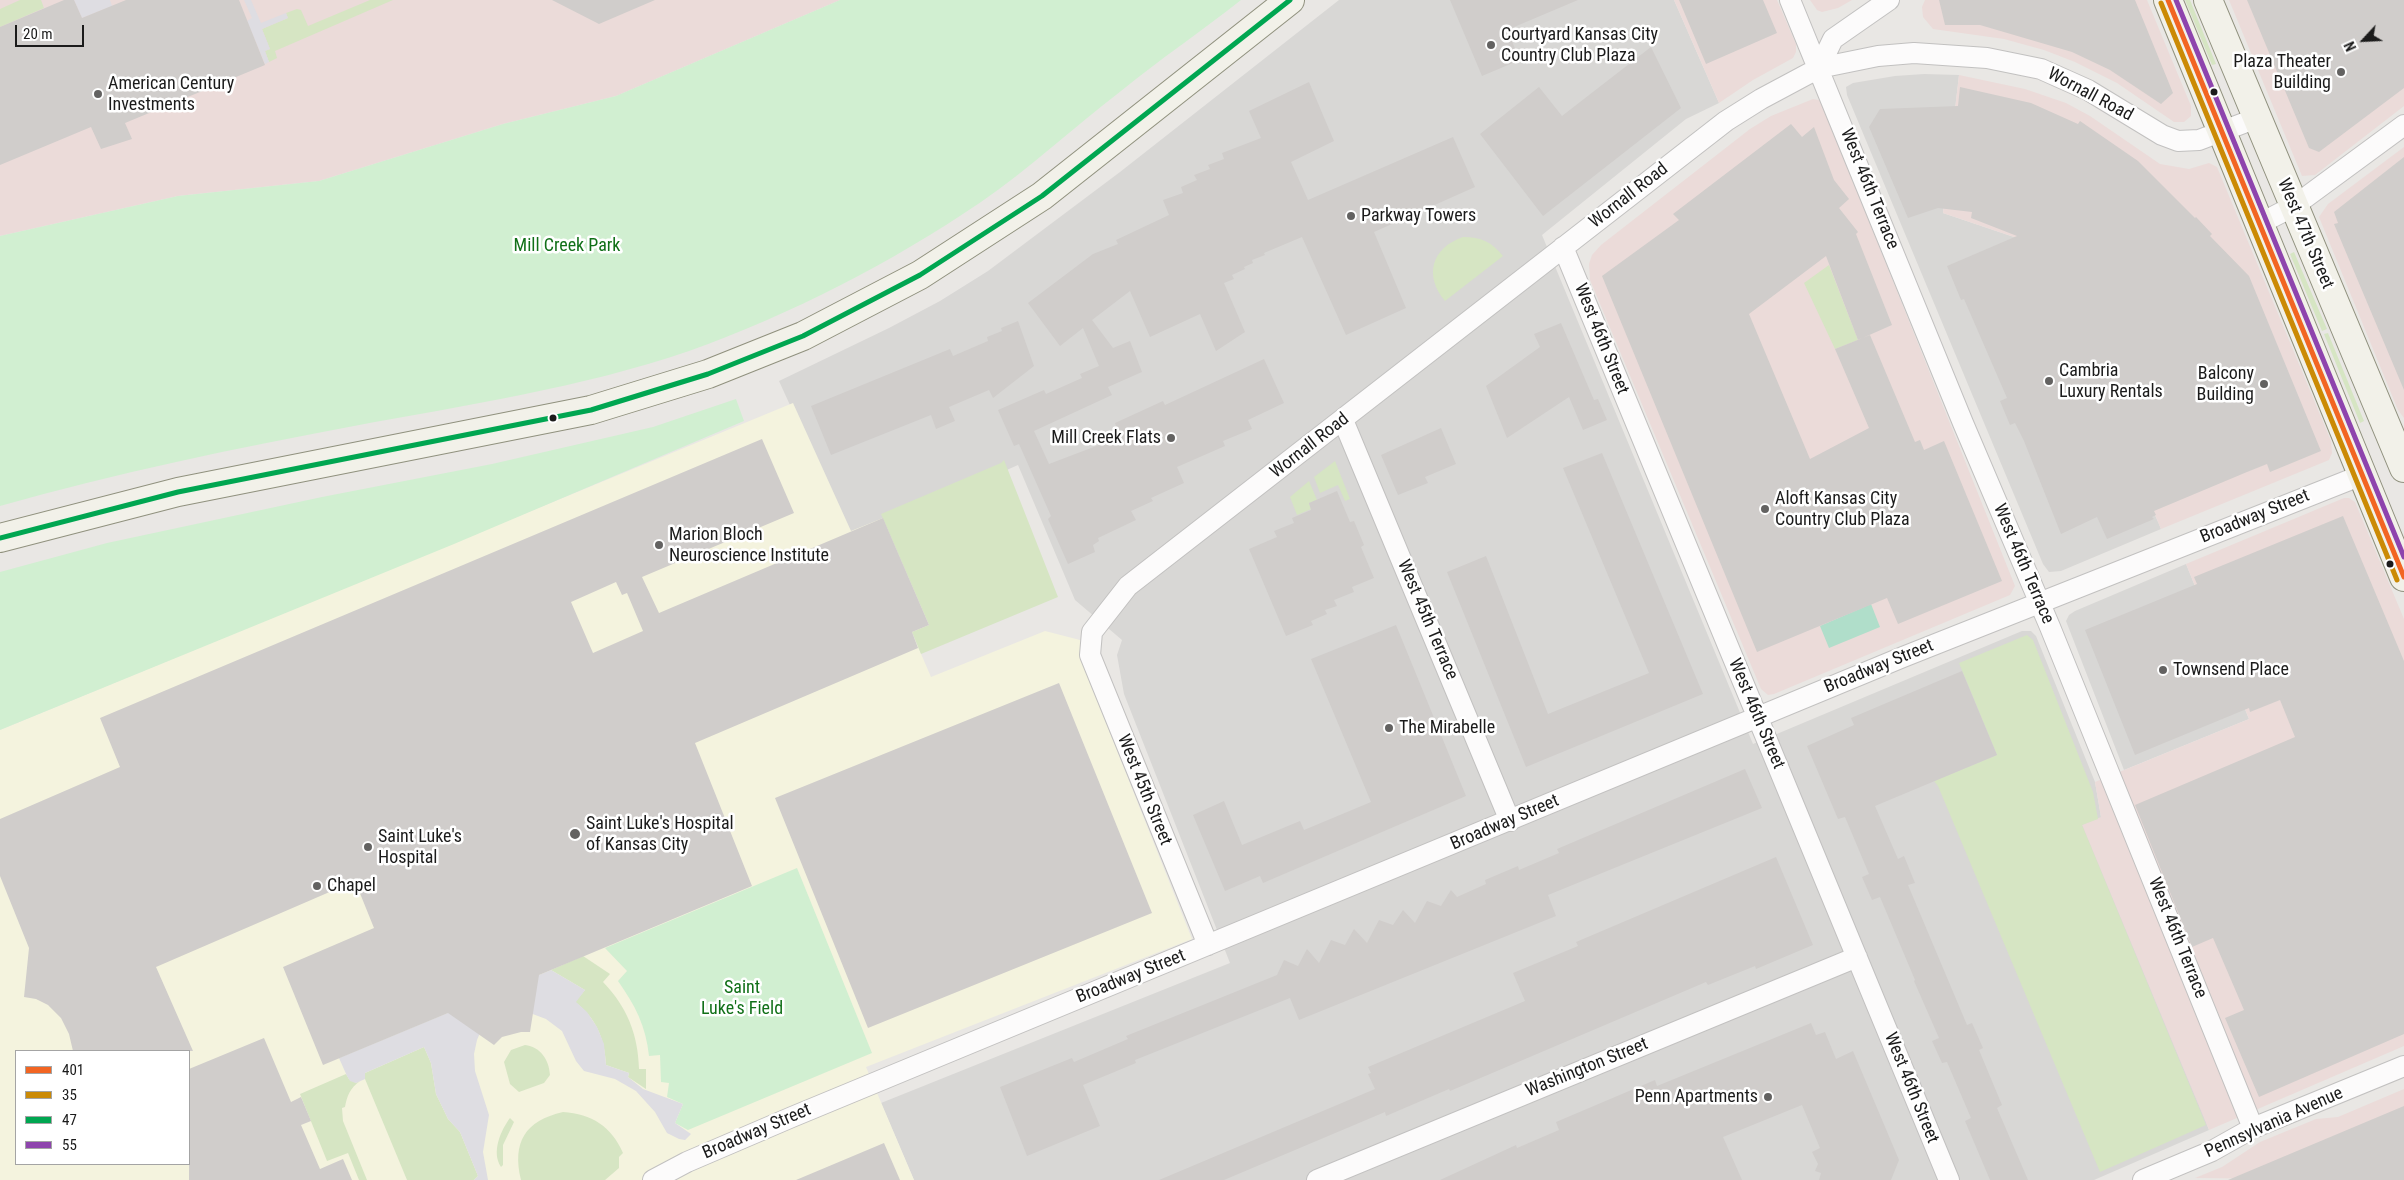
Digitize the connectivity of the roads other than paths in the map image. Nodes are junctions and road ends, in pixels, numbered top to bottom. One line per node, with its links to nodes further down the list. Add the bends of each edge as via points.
1 (1290, 0): 16 (main road, via 1042,196 912,280 803,336 708,374 591,410 178,492)
2 (1790, 0): 6 (street, West 46th Terrace)
3 (1889, 0): 6 (street, via 1833,39)
4 (2168, 0): 9 (main road, West 47th Street)
5 (2208, 0): 7 (main road, West 47th Street)
6 (1819, 68): 9 (street, Wornall Road, via 1878,56 1914,53 1987,58 2041,69 2080,86 2178,142 2199,140); 12 (street, Wornall Road, via 1761,98 1726,121); 18 (street, West 46th Terrace, via 1962,423)
7 (2257, 118): 9 (street, Wornall Road); 10 (main road, West 47th Street)
8 (2404, 125): 10 (street)
9 (2222, 131): 11 (main road, West 47th Street)
10 (2294, 206): 11 (street); 14 (main road, West 47th Street)
11 (2261, 223): 15 (main road, West 47th Street)
12 (1563, 247): 13 (street, Wornall Road); 20 (street, West 46th Street)
13 (1343, 420): 19 (street, Wornall Road, via 1128,586); 21 (street, West 45th Terrace)
14 (2403, 463): 15 (main road)
15 (2362, 475): 17 (main road, West 47th Street); 18 (street, Broadway Street)
16 (0, 538)
17 (2404, 577)
18 (2040, 603): 20 (street, Broadway Street); 25 (street, West 46th Terrace)
19 (1092, 632): 22 (street, West 45th Street, via 1090,655)
20 (1757, 718): 21 (street, Broadway Street); 23 (street, West 46th Street)
21 (1510, 820): 22 (street, Broadway Street)
22 (1208, 946): 26 (street, Broadway Street, via 775,1124)
23 (1857, 957): 27 (street, Washington Street); 28 (street, West 46th Street)
24 (2404, 1066): 25 (street, Pennsylvania Avenue)
25 (2253, 1128): 29 (street, Pennsylvania Avenue, via 2212,1151)
26 (653, 1180)
27 (1317, 1180)
28 (1949, 1180)
29 (2143, 1180)

